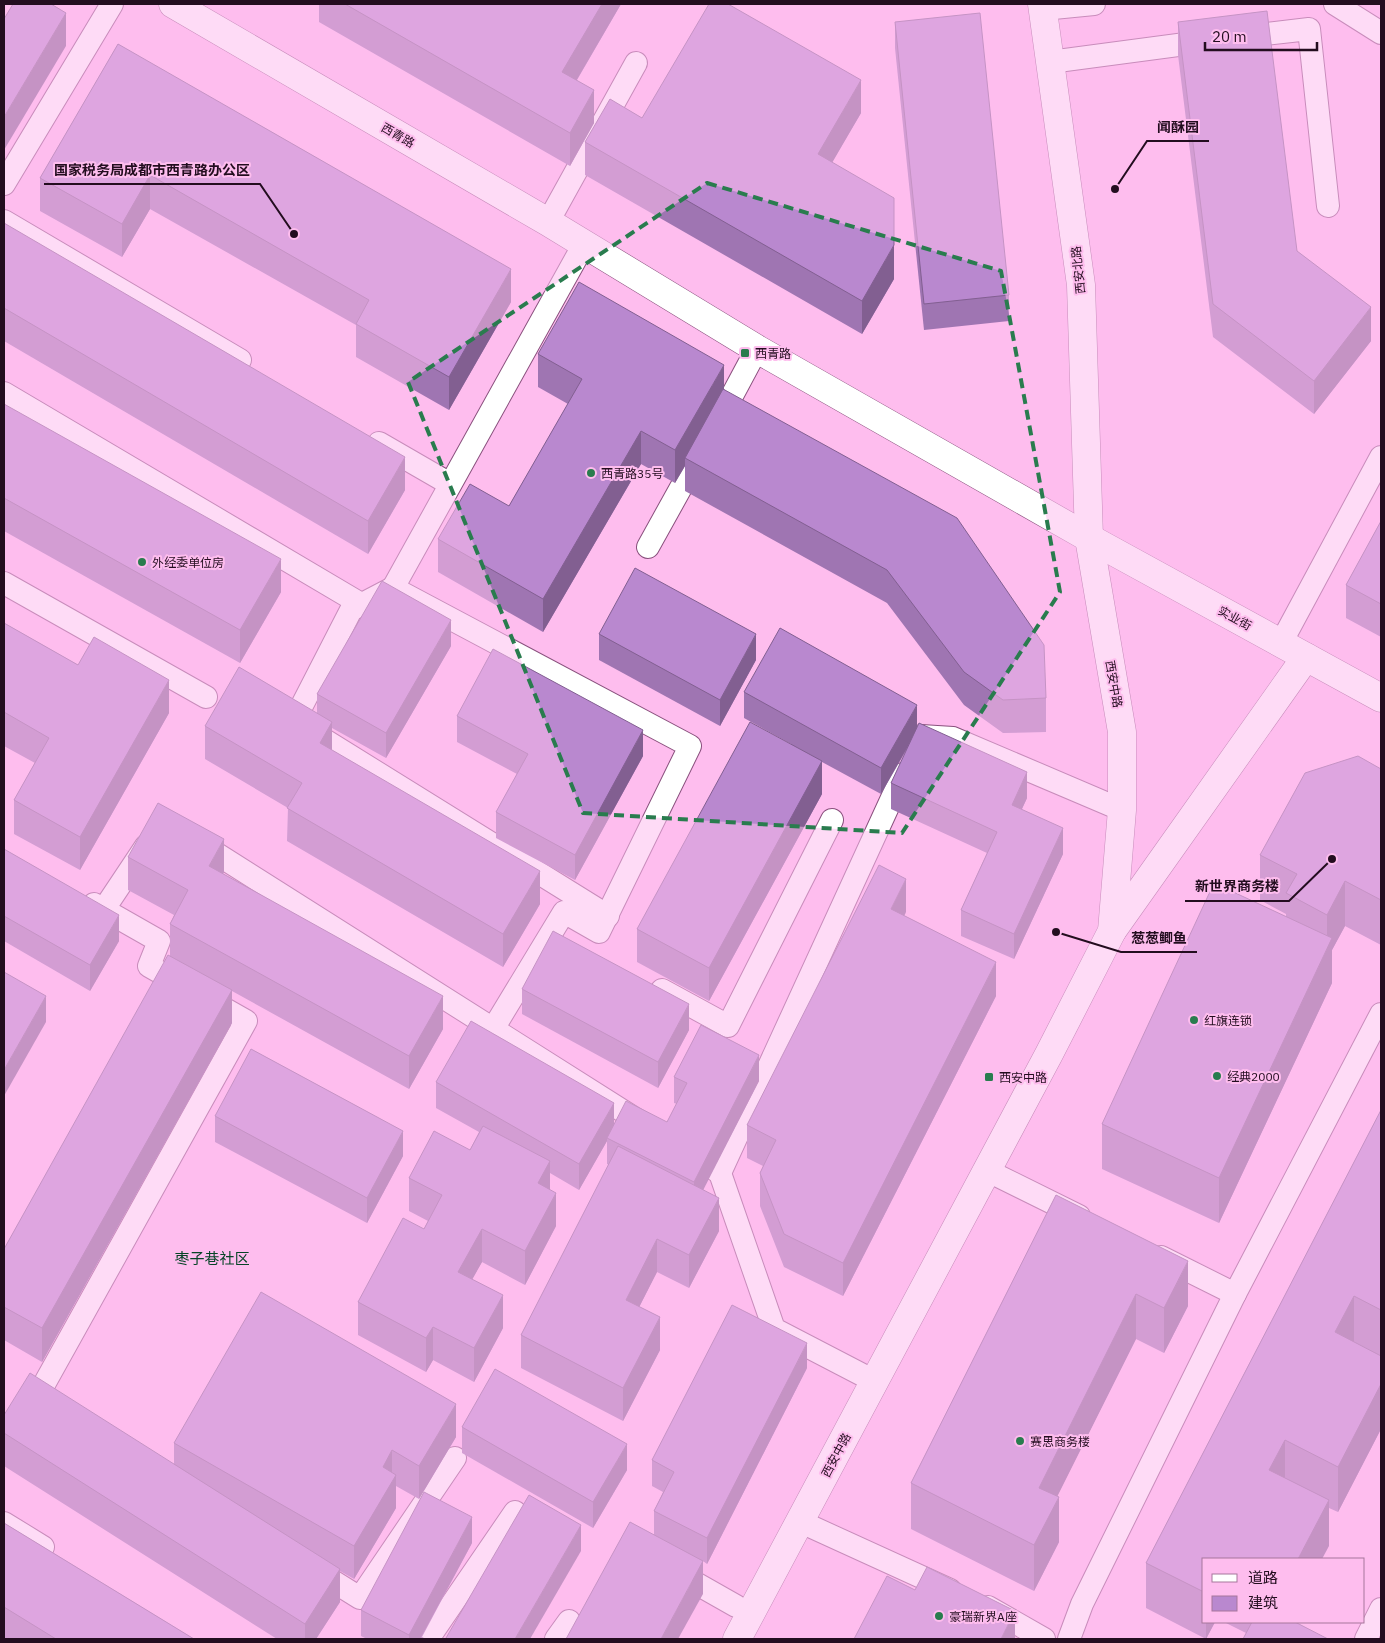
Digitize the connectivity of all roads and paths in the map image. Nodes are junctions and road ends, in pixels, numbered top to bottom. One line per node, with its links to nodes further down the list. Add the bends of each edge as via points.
1 (112, 4): 9 (lane)
2 (173, 4): 12 (street, 西青路)
3 (1094, 4): 5 (lane)
4 (1335, 4): 6 (lane)
5 (1042, 6): 7 (street, 西安北路)
6 (1381, 33)
7 (1050, 62): 10 (lane, via 1309,29); 20 (street, 西安北路, via 1081,285)
8 (636, 63): 12 (lane)
9 (4, 184)
10 (1328, 206)
11 (4, 221): 15 (lane)
12 (548, 222): 13 (street, 西青路)
13 (584, 244): 14 (street, 西青路); 19 (lane)
14 (757, 349): 20 (street, 西青路); 21 (lane)
15 (261, 373)
16 (4, 392): 24 (lane)
17 (364, 434): 19 (lane)
18 (1381, 458): 25 (lane)
19 (450, 484): 23 (lane)
20 (1089, 538): 25 (street, 实业街); 29 (street, 西安中路, via 1122,732)
21 (648, 547)
22 (4, 583): 27 (lane)
23 (393, 588): 24 (lane); 34 (lane, via 690,746)
24 (362, 604): 34 (lane, via 351,610 294,721)
25 (1281, 643): 26 (street, 实业街)
26 (1306, 657): 28 (street, 实业街); 33 (street)
27 (206, 696)
28 (1381, 698)
29 (1122, 810): 33 (street, 西安中路); 39 (lane, via 953,738 921,736)
30 (832, 820): 35 (lane, via 728,1026)
31 (79, 895): 32 (lane)
32 (104, 909): 37 (lane, via 169,829); 44 (lane, via 159,940 149,966 246,1021)
33 (1112, 930): 38 (street, 西安中路)
34 (599, 933): 37 (lane, via 564,912)
35 (641, 979)
36 (1381, 1014): 42 (lane)
37 (494, 1029): 39 (lane)
38 (988, 1171): 40 (lane); 43 (street, 西安中路)
39 (720, 1173): 43 (lane, via 774,1329)
40 (1102, 1227)
41 (1146, 1249): 42 (lane)
42 (1235, 1294): 61 (lane, via 1082,1604)
43 (876, 1382): 47 (street, 西安中路)
44 (36, 1404)
45 (454, 1458): 49 (lane, via 360,1598)
46 (515, 1512): 56 (lane)
47 (801, 1522): 54 (lane); 58 (street, 西安中路)
48 (4, 1523): 50 (lane)
49 (294, 1557)
50 (62, 1558)
51 (661, 1563): 52 (lane)
52 (736, 1606)
53 (1381, 1609): 62 (lane)
54 (995, 1611): 59 (lane, via 987,1625); 60 (lane)
55 (569, 1621): 57 (lane)
56 (428, 1639)
57 (556, 1639)
58 (737, 1639)
59 (1011, 1639)
60 (1044, 1639)
61 (1069, 1639)
62 (1366, 1639)

